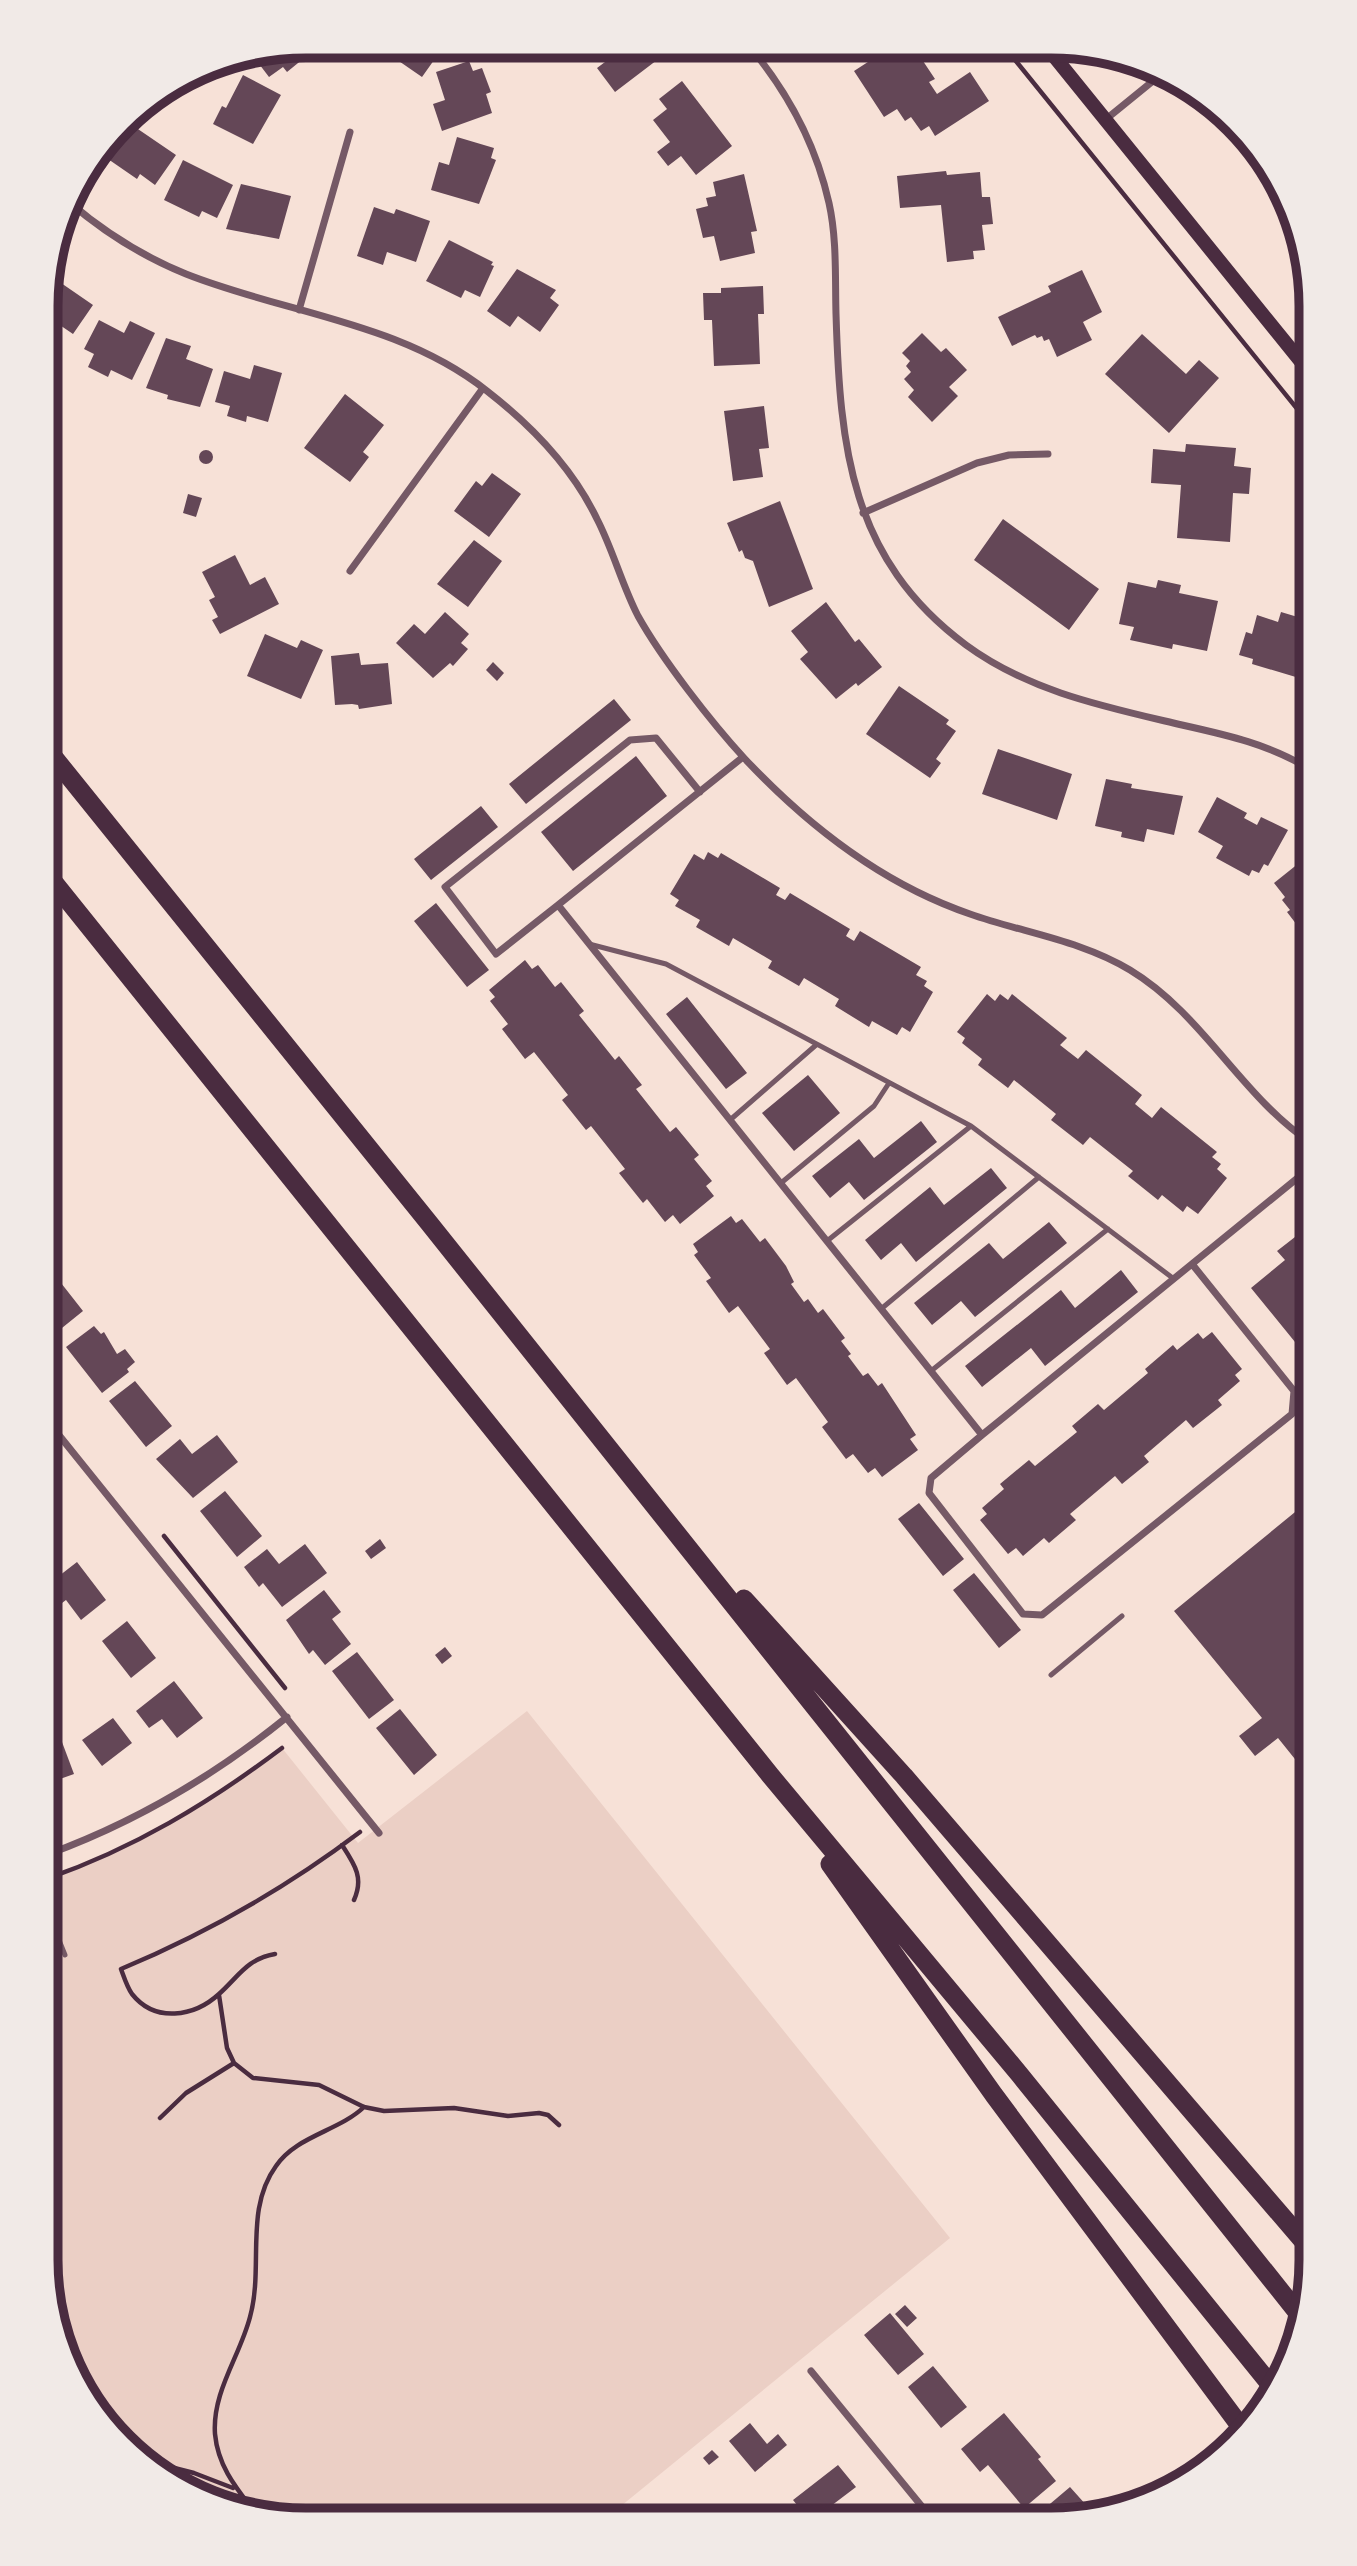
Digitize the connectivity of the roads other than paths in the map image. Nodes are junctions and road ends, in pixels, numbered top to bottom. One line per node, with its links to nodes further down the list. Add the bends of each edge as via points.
1 (758, 58): 11 (street, via 795,110 824,184 834,246 843,434)
2 (1055, 58): 4 (main road)
3 (1154, 80): 4 (street)
4 (1105, 120): 8 (main road)
5 (350, 132): 7 (street)
6 (78, 209): 7 (street, via 156,260 219,286)
7 (299, 310): 9 (street, via 411,344)
8 (1299, 359)
9 (483, 388): 12 (street); 13 (street, via 563,464 598,521 647,631)
10 (1048, 454): 11 (street, via 985,461)
11 (863, 513): 15 (street, via 887,559 915,597 966,645 1007,671 1091,704 1255,743)
12 (350, 571)
13 (743, 757): 16 (street); 24 (street, via 829,837 889,877 958,910 1073,943 1132,971 1175,1003 1265,1105)
14 (58, 762): 36 (highway)
15 (1299, 765)
16 (700, 792): 18 (street); 18 (street, via 656,738 630,740 445,887 496,954)
17 (58, 888): 40 (highway)
18 (558, 905): 19 (street)
19 (589, 944): 20 (lane, via 666,964); 22 (street)
20 (816, 1045): 21 (lane); 22 (lane)
21 (890, 1083): 23 (lane); 27 (lane, via 874,1106)
22 (730, 1120): 27 (street)
23 (971, 1126): 25 (lane); 29 (lane)
24 (1299, 1133)
25 (1039, 1177): 28 (lane); 32 (lane)
26 (1299, 1177): 30 (street)
27 (781, 1183): 29 (street)
28 (1108, 1229): 31 (lane); 33 (lane)
29 (827, 1241): 32 (street)
30 (1192, 1264): 31 (street); 35 (street, via 1294,1391 1292,1414 1042,1615 1023,1614 929,1493 931,1478)
31 (1174, 1279): 35 (street)
32 (881, 1309): 33 (street)
33 (931, 1371): 35 (street)
34 (58, 1434): 39 (street)
35 (982, 1435)
36 (653, 1501): 45 (highway, via 904,1776); 46 (highway)
37 (1122, 1616): 38 (lane)
38 (1051, 1675)
39 (287, 1717): 41 (street); 42 (street, via 160,1804)
40 (770, 1775): 48 (highway); 49 (highway, via 916,1988)
41 (380, 1833)
42 (58, 1850)
43 (58, 1938): 44 (lane)
44 (65, 1955)
45 (1299, 2236)
46 (1294, 2309)
47 (811, 2371): 50 (street)
48 (1268, 2381)
49 (1238, 2423)
50 (921, 2508)

